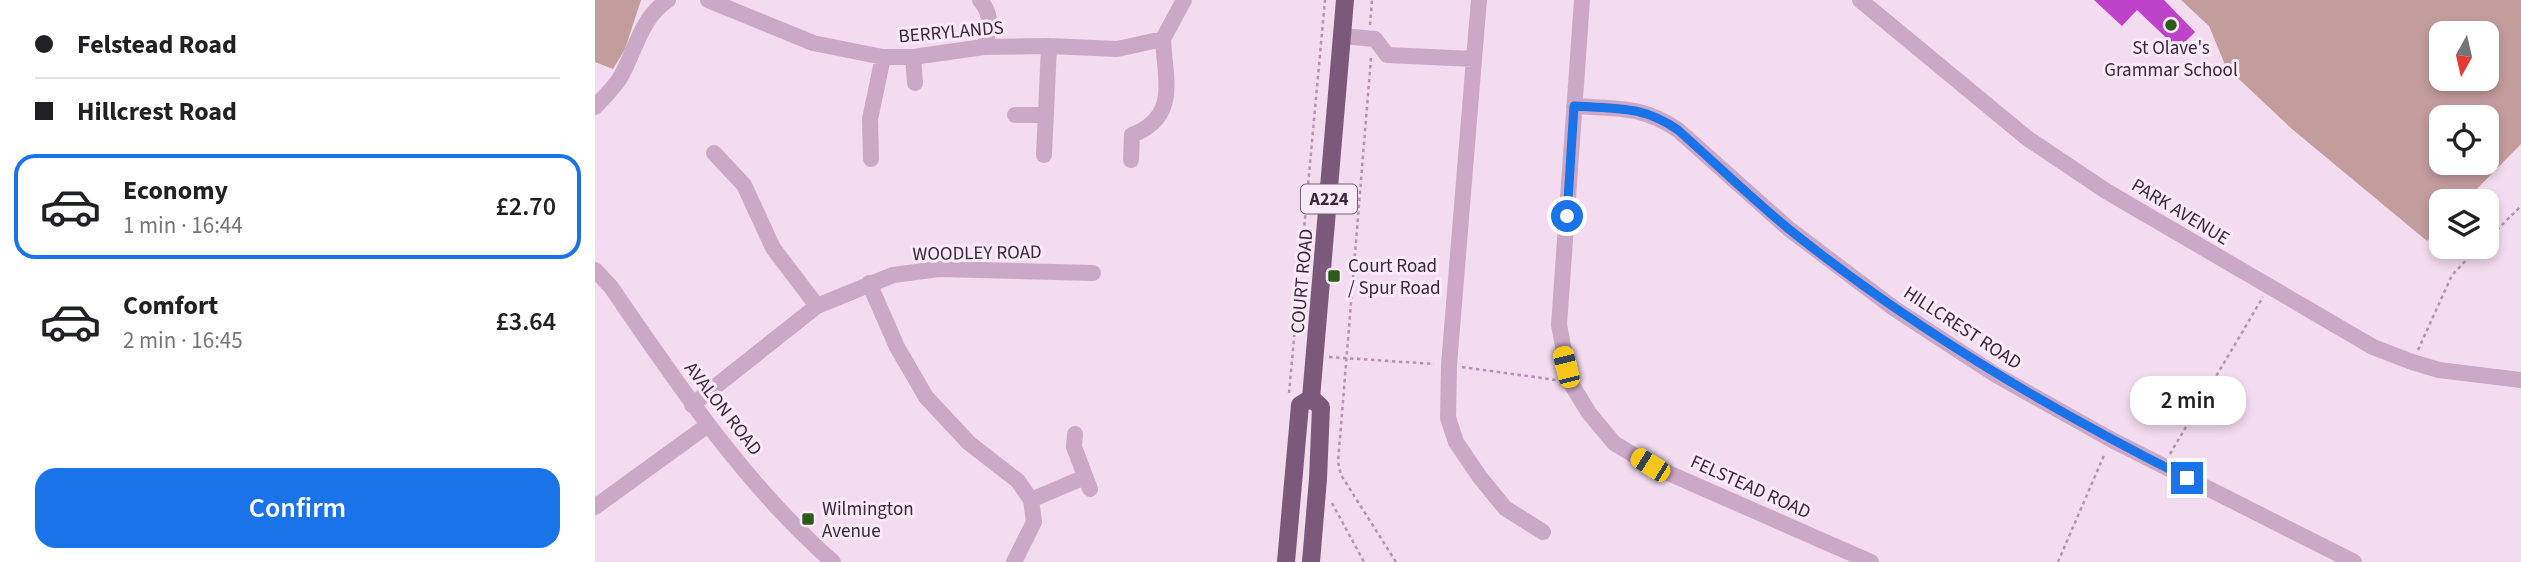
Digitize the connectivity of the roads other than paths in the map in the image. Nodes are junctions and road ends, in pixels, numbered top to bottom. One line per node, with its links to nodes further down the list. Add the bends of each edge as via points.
1 (668, 0): 18 (street, via 644,26 618,82)
2 (708, 0): 13 (street, BERRYLANDS, via 813,43)
3 (980, 0): 12 (street, via 990,23)
4 (1184, 0): 10 (street)
5 (1345, 0): 9 (main road, COURT ROAD / A224)
6 (1479, 0): 15 (street)
7 (1582, 0): 17 (street, FELSTEAD ROAD)
8 (1860, 0): 29 (street, PARK AVENUE, via 2027,138 2106,191 2373,347 2439,370)
9 (1342, 36): 15 (street, via 1366,34 1387,55); 30 (main road, COURT ROAD / A224)
10 (1163, 39): 11 (street, BERRYLANDS, via 1117,49); 24 (street, via 1166,103 1161,116 1132,135)
11 (1049, 46): 12 (street, BERRYLANDS); 20 (street)
12 (984, 47): 14 (street, BERRYLANDS)
13 (883, 57): 14 (street, BERRYLANDS); 23 (street, via 870,119)
14 (913, 57): 16 (street)
15 (1474, 59): 36 (street, via 1448,418 1456,442 1504,508)
16 (915, 83)
17 (1574, 106): 41 (street, FELSTEAD ROAD, via 1559,326 1570,382 1589,413 1615,443 1650,465); 42 (street, HILLCREST ROAD, via 1638,110 1660,118 1789,229 1895,309 1996,375 2112,440)
18 (595, 107)
19 (1015, 115): 20 (street)
20 (1046, 115): 22 (street)
21 (714, 153): 28 (street, via 744,185 773,248)
22 (1044, 155)
23 (871, 159)
24 (1131, 160)
25 (595, 270): 31 (street, AVALON ROAD)
26 (1093, 273): 27 (street, WOODLEY ROAD, via 939,269)
27 (869, 283): 28 (street, WOODLEY ROAD); 34 (street, via 897,347 926,397 969,443 1018,481)
28 (817, 306): 31 (street, WOODLEY ROAD)
29 (2521, 380)
30 (1311, 398): 39 (main road, COURT ROAD / A224, via 1300,405); 40 (main road, COURT ROAD / A224, via 1321,407)
31 (692, 405): 32 (street, AVALON ROAD)
32 (708, 425): 35 (street); 37 (street, AVALON ROAD, via 771,500)
33 (1075, 434): 34 (street, via 1088,483)
34 (1031, 500): 38 (street, via 1034,522)
35 (595, 507)
36 (1543, 532)
37 (833, 562)
38 (1014, 562)
39 (1286, 562)
40 (1311, 562)
41 (1871, 562)
42 (2354, 562)

